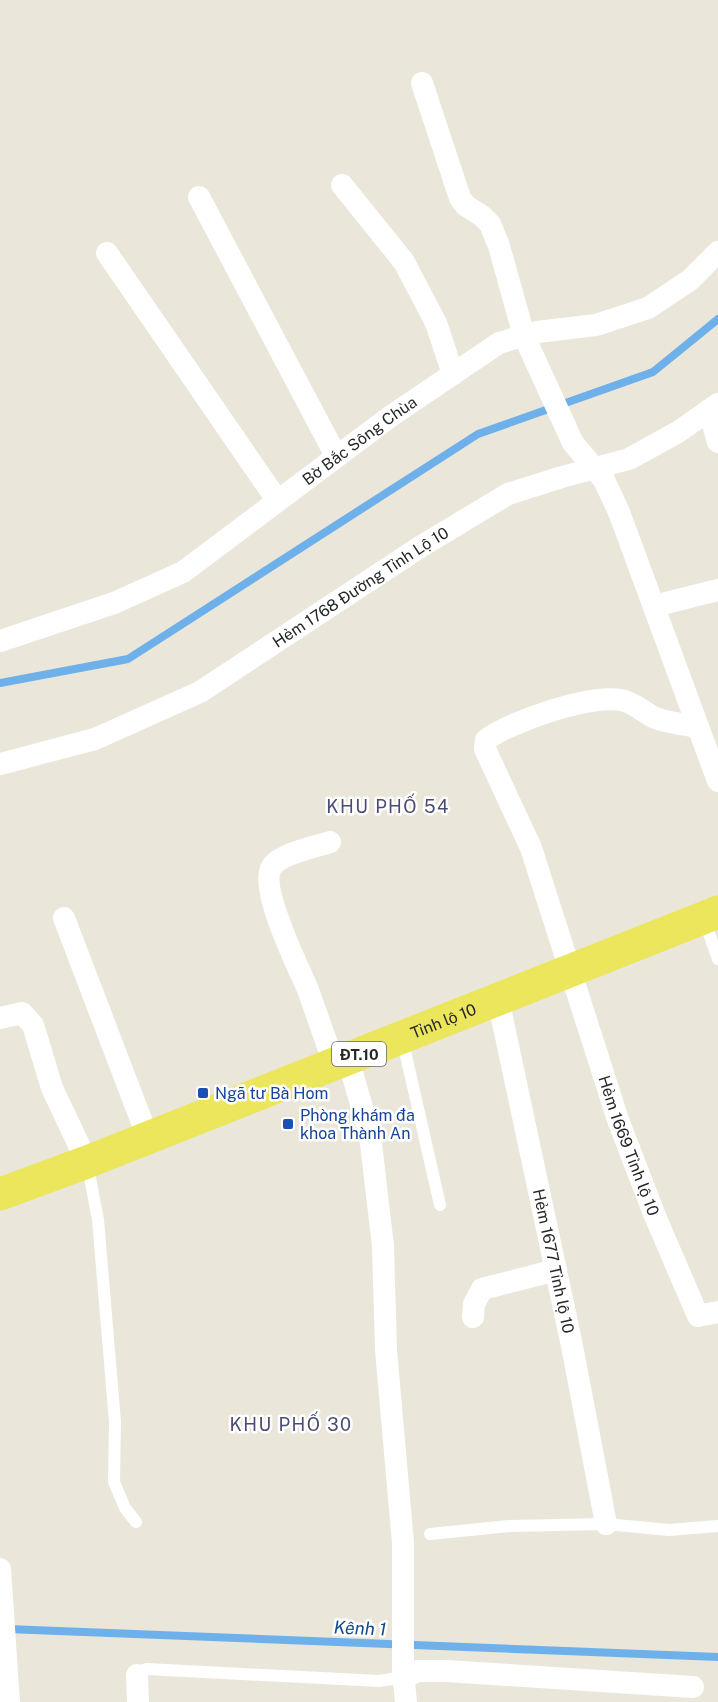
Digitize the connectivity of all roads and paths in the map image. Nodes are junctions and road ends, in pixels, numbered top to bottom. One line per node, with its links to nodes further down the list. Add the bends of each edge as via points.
1 (422, 82): 6 (street, via 460,198 490,224 499,246)
2 (342, 185): 7 (street, via 404,262 436,323)
3 (199, 197): 10 (street)
4 (718, 252): 6 (street, Bờ Bắc Sông Chùa, via 690,280 648,308 596,325)
5 (107, 253): 12 (street)
6 (524, 336): 7 (street, Bờ Bắc Sông Chùa, via 499,343); 11 (street, via 573,443)
7 (453, 374): 10 (street, Bờ Bắc Sông Chùa)
8 (713, 407): 9 (street); 11 (street, Hẻm 1768 Đường Tỉnh Lộ 10, via 629,459)
9 (718, 442)
10 (336, 456): 12 (street, Bờ Bắc Sông Chùa)
11 (593, 468): 14 (street, via 604,480 619,512); 17 (street, Hẻm 1768 Đường Tỉnh Lộ 10, via 508,494 420,547 200,692 95,739)
12 (277, 500): 15 (street, Bờ Bắc Sông Chùa, via 183,572 114,603)
13 (718, 590): 14 (street)
14 (654, 606): 16 (street)
15 (0, 641)
16 (698, 727): 18 (street); 23 (street, Hẻm 1669 Tỉnh lộ 10, via 655,718 626,701 607,699 547,713 510,726 486,740 489,760 531,848)
17 (0, 764)
18 (718, 781)
19 (330, 842): 27 (street, via 283,858 272,865 268,876 282,932)
20 (711, 915): 22 (lane); 23 (main road, Tỉnh lộ 10 / ĐT.10)
21 (64, 918): 28 (street)
22 (718, 959)
23 (570, 971): 24 (main road, Tỉnh lộ 10 / ĐT.10); 33 (street, Hẻm 1669 Tỉnh lộ 10, via 618,1120 655,1216)
24 (498, 999): 26 (main road, Tỉnh lộ 10 / ĐT.10); 32 (street, Hẻm 1677 Tỉnh lộ 10)
25 (0, 1018): 29 (street, via 22,1013 33,1025 52,1088)
26 (401, 1037): 27 (main road, Tỉnh lộ 10 / ĐT.10); 31 (lane)
27 (341, 1061): 28 (main road, Tỉnh lộ 10 / ĐT.10); 41 (street, via 370,1135 383,1246 386,1350 403,1543)
28 (147, 1138): 29 (main road, Tỉnh lộ 10 / ĐT.10)
29 (87, 1162): 30 (main road, Tỉnh lộ 10 / ĐT.10); 35 (lane, via 98,1220 114,1422 114,1482)
30 (0, 1194)
31 (440, 1205)
32 (556, 1270): 34 (street, via 482,1289); 36 (street, Hẻm 1677 Tỉnh lộ 10)
33 (708, 1314)
34 (473, 1317)
35 (136, 1522)
36 (606, 1524): 37 (lane, via 669,1530); 38 (lane, via 509,1526)
37 (718, 1526)
38 (430, 1534)
39 (0, 1569): 40 (street)
40 (1, 1578): 44 (street)
41 (404, 1675): 42 (lane, via 379,1681 147,1669); 43 (street, via 446,1671); 46 (street)
42 (137, 1676): 45 (street)
43 (693, 1687)
44 (9, 1702)
45 (138, 1702)
46 (406, 1702)

